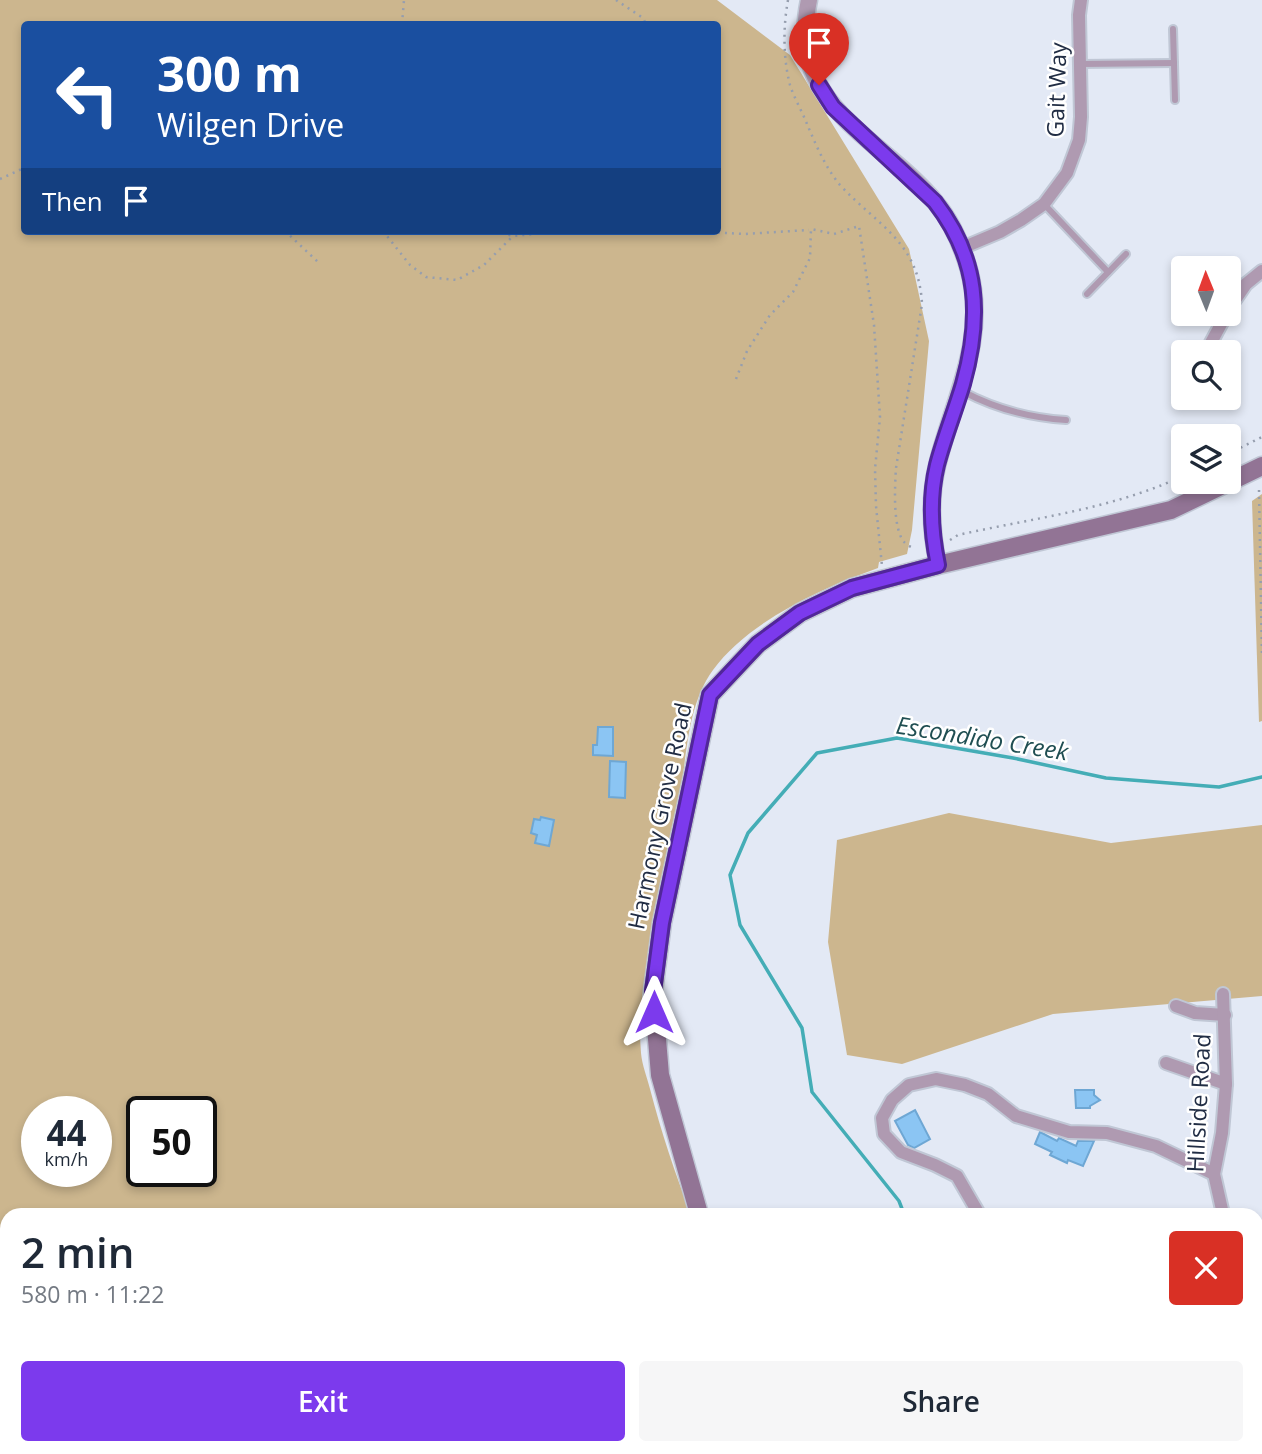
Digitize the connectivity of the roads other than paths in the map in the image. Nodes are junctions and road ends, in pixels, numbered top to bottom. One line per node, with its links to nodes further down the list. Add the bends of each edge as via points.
1 (809, 0): 8 (street, via 808,54 825,96 935,202)
2 (1081, 0): 5 (street, Gait Way)
3 (1173, 29): 4 (lane)
4 (1174, 63): 5 (lane); 6 (lane)
5 (1080, 64): 7 (street, Gait Way, via 1079,140 1067,173)
6 (1175, 100)
7 (1044, 204): 8 (street, Gait Way, via 1000,232); 11 (lane)
8 (962, 248): 14 (street, via 975,313)
9 (1126, 254): 11 (lane)
10 (1262, 271): 12 (street)
11 (1108, 272): 13 (lane)
12 (1241, 292)
13 (1087, 293)
14 (961, 390): 15 (lane, via 986,404); 17 (street, via 936,467 931,508)
15 (1066, 420)
16 (1262, 466): 17 (main road, Harmony Grove Road, via 1171,510)
17 (938, 565): 24 (main road, Harmony Grove Road, via 852,588 800,613 758,644 710,695 662,923 653,991 660,1074)
18 (1223, 994): 20 (street, Hillside Road)
19 (1176, 1006): 20 (street)
20 (1225, 1015): 22 (street, Hillside Road)
21 (1166, 1063): 22 (street)
22 (1226, 1084): 23 (street, Hillside Road)
23 (1214, 1174): 25 (street, via 1156,1146 1107,1133 1069,1132 1016,1116 988,1094 965,1085 936,1079 909,1086 892,1100 882,1118 884,1134 901,1152 957,1176); 26 (street, Hillside Road)
24 (697, 1208)
25 (976, 1208)
26 (1222, 1208)

